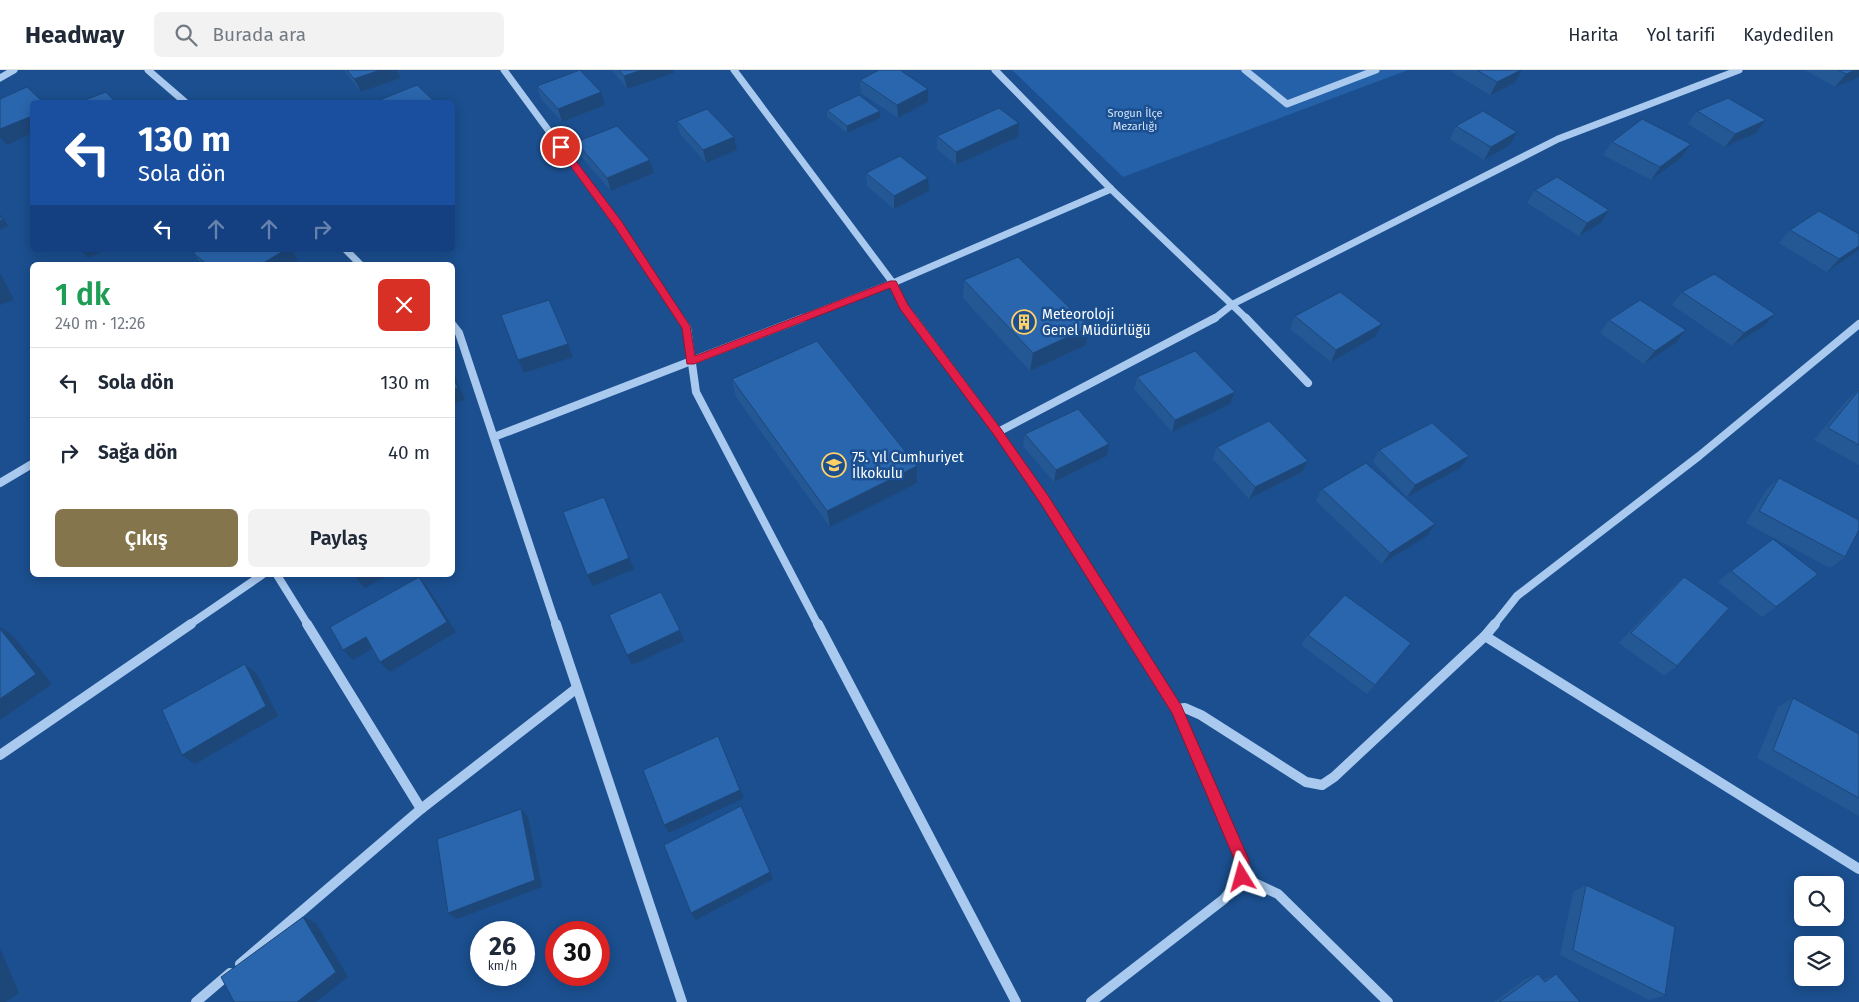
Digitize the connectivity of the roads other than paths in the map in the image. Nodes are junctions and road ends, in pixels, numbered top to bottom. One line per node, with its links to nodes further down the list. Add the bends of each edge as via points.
1 (14, 70): 9 (street)
2 (148, 70): 10 (street)
3 (504, 70): 18 (street, via 618,224 687,328)
4 (734, 70): 14 (street)
5 (995, 70): 11 (street)
6 (1245, 70): 7 (street, via 1287,104)
7 (1376, 70)
8 (1739, 70): 15 (street, via 1558,139)
9 (0, 78)
10 (183, 100)
11 (1111, 189): 14 (street); 15 (street)
12 (348, 252): 13 (street)
13 (358, 262)
14 (893, 283): 18 (street); 20 (street, via 904,306)
15 (1232, 304): 19 (street); 20 (street, via 1210,322)
16 (1859, 324): 26 (street, via 1699,456 1517,596)
17 (455, 328): 21 (street)
18 (691, 362): 21 (street); 35 (street, via 696,392)
19 (1308, 383)
20 (998, 432): 28 (street)
21 (494, 437): 27 (street)
22 (30, 465): 23 (street)
23 (0, 483)
24 (259, 577): 29 (street)
25 (278, 577): 30 (street)
26 (1485, 636): 28 (street, via 1322,785 1306,782 1201,715 1185,708); 31 (street)
27 (578, 688): 30 (street); 34 (street)
28 (1176, 709): 32 (street, via 1242,860)
29 (0, 755)
30 (422, 809): 33 (street)
31 (1859, 869)
32 (1242, 877): 36 (street, via 1224,899); 37 (street, via 1278,894)
33 (196, 1002)
34 (682, 1002)
35 (1016, 1002)
36 (1090, 1002)
37 (1388, 1002)

